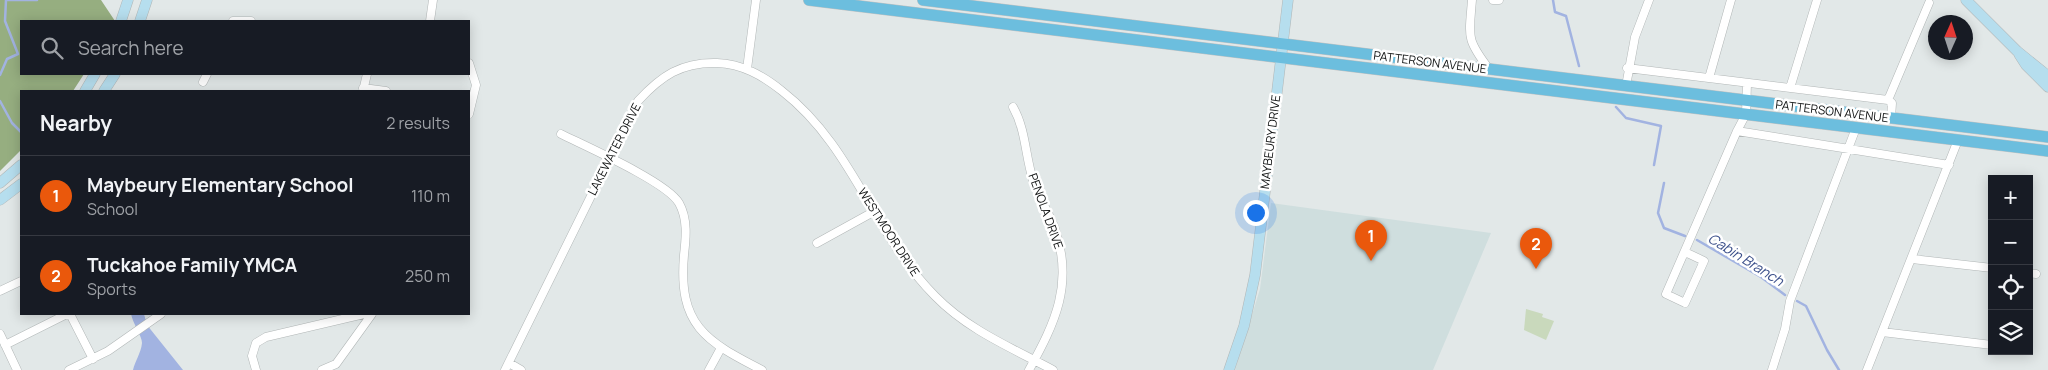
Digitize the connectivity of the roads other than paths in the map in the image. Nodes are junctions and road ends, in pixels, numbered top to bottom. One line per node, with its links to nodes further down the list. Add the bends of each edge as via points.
1 (128, 0): 16 (street)
2 (147, 0): 17 (street)
3 (433, 0): 18 (street)
4 (756, 0): 24 (street)
5 (809, 0): 21 (main road, PATTERSON AVENUE)
6 (923, 0): 19 (main road, PATTERSON AVENUE)
7 (1288, 0): 19 (street, MAYBEURY DRIVE)
8 (1472, 0): 25 (street, via 1471,45)
9 (1493, 0): 10 (street)
10 (1499, 0)
11 (1649, 0): 23 (street)
12 (1731, 0): 31 (street)
13 (1817, 0): 36 (street)
14 (1966, 0): 20 (street)
15 (1928, 3): 41 (street)
16 (120, 20)
17 (140, 20)
18 (430, 20)
19 (1283, 43): 21 (street, MAYBEURY DRIVE); 25 (main road, PATTERSON AVENUE)
20 (2017, 50): 30 (street); 35 (street, via 2026,65)
21 (1281, 57): 44 (main road, PATTERSON AVENUE); 88 (street, MAYBEURY DRIVE, via 1255,275 1244,326)
22 (470, 66): 42 (street, via 476,85)
23 (1628, 68): 31 (street); 34 (street)
24 (747, 69): 53 (street, LAKEWATER DRIVE, via 729,64 703,63 677,69 656,82 638,100); 59 (street, WESTMOOR DRIVE, via 794,100 822,128)
25 (1489, 69): 34 (main road, PATTERSON AVENUE)
26 (94, 75): 37 (street)
27 (114, 75): 38 (street)
28 (206, 75): 32 (street)
29 (367, 75): 39 (street)
30 (2048, 76)
31 (1709, 78): 33 (street)
32 (203, 82)
33 (1747, 83): 36 (street); 40 (street)
34 (1626, 86): 40 (main road, PATTERSON AVENUE)
35 (2048, 87)
36 (1790, 88): 41 (street)
37 (86, 90)
38 (105, 90)
39 (363, 90)
40 (1746, 100): 44 (street); 45 (main road, PATTERSON AVENUE)
41 (1888, 100): 45 (street, via 1892,103)
42 (471, 102)
43 (1013, 107): 77 (street, PENOLA DRIVE, via 1021,122 1034,182 1059,240 1063,272 1057,312)
44 (1746, 114): 46 (main road, PATTERSON AVENUE); 47 (street)
45 (1891, 118): 49 (main road, PATTERSON AVENUE)
46 (1856, 128): 50 (main road, PATTERSON AVENUE); 51 (street)
47 (1738, 132): 51 (street); 61 (street)
48 (561, 134): 53 (street)
49 (2048, 137)
50 (1958, 140): 52 (main road, PATTERSON AVENUE); 54 (street)
51 (1847, 149): 54 (street); 89 (street, via 1790,301)
52 (2048, 151)
53 (608, 159): 75 (street, via 664,187 678,203 686,226 682,276 686,303 702,332); 78 (street, LAKEWATER DRIVE)
54 (1949, 165): 62 (street)
55 (20, 166): 56 (street)
56 (0, 183)
57 (20, 185): 58 (street)
58 (0, 200)
59 (875, 211): 60 (street); 77 (street, WESTMOOR DRIVE, via 907,262 940,301 973,327)
60 (817, 243)
61 (1685, 252): 61 (street, via 1666,294 1685,303 1704,261)
62 (1912, 258): 63 (street); 71 (street)
63 (1988, 268)
64 (20, 281): 65 (street)
65 (0, 291)
66 (66, 315): 73 (street)
67 (69, 315): 76 (street)
68 (160, 315): 76 (street)
69 (360, 315): 81 (street, via 256,343 252,356)
70 (371, 315): 82 (street, via 336,364)
71 (1882, 332): 74 (street); 90 (street)
72 (0, 334): 73 (street)
73 (5, 345): 79 (street)
74 (1988, 345)
75 (722, 348): 84 (street); 85 (street)
76 (92, 358): 80 (street)
77 (1034, 360): 86 (street, PENOLA DRIVE); 87 (street, WESTMOOR DRIVE)
78 (507, 366): 83 (street)
79 (17, 370)
80 (68, 370)
81 (256, 370)
82 (322, 370)
83 (522, 370)
84 (709, 370)
85 (762, 370)
86 (1029, 370)
87 (1053, 370)
88 (1229, 370)
89 (1772, 370)
90 (1867, 370)

